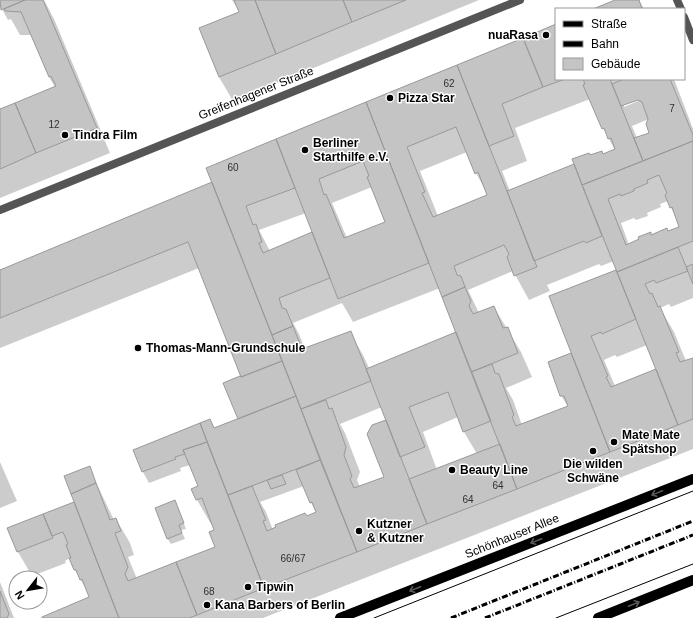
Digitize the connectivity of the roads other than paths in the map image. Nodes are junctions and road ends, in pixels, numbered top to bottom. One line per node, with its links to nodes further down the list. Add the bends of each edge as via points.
1 (520, 0): 4 (street, Greifenhagener Straße)
2 (685, 20): 3 (street)
3 (693, 40)
4 (0, 210)
5 (693, 479): 7 (main road, Schönhauser Allee, one-way to 7)
6 (693, 580): 8 (main road, one-way to 6)
7 (340, 618)
8 (598, 618)

